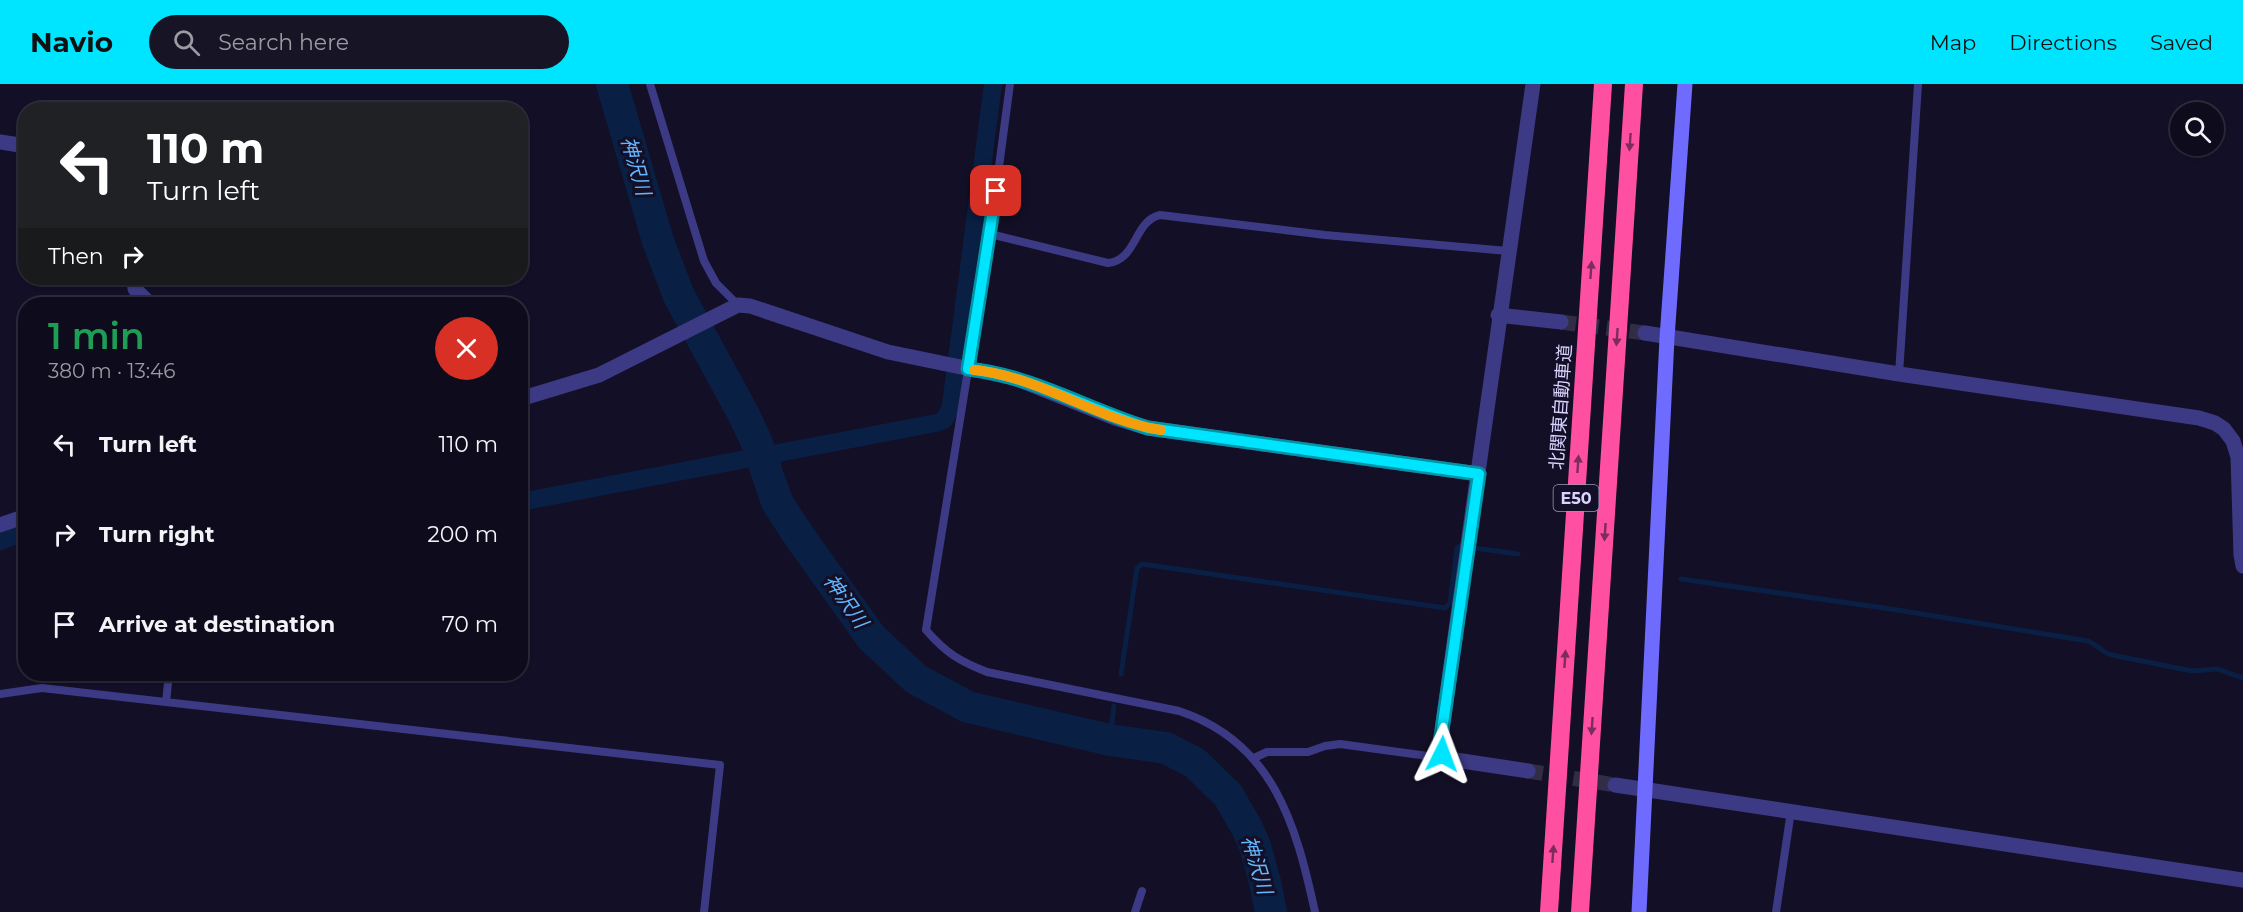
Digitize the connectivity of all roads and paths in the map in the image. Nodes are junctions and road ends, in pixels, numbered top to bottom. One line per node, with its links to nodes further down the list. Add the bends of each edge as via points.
1 (650, 84): 14 (lane, via 704,261 716,283)
2 (1010, 84): 10 (lane)
3 (1533, 84): 11 (street)
4 (1603, 84): 40 (highway, 北関東自動車道 / E50, one-way to 4)
5 (1634, 84): 41 (highway, E50, one-way to 41)
6 (1685, 84): 18 (street)
7 (1918, 84): 20 (lane)
8 (0, 142): 9 (street)
9 (18, 145)
10 (990, 234): 11 (lane, via 1115,262 1126,255 1148,221 1160,215); 19 (lane)
11 (1508, 251): 15 (street)
12 (135, 285): 13 (street)
13 (143, 297)
14 (738, 305): 19 (street, via 765,309 868,346); 21 (street, via 599,375)
15 (1498, 315): 16 (street); 22 (street)
16 (1561, 322)
17 (1645, 333): 18 (street)
18 (1666, 338): 20 (street); 33 (street)
19 (959, 367): 22 (street, via 1014,378 1148,428); 30 (lane, via 926,630 945,651 987,672 1192,715 1231,738)
20 (1899, 374): 25 (street, via 2215,423 2233,441 2238,457)
21 (528, 397)
22 (1479, 474): 29 (street, via 1440,744)
23 (18, 519): 24 (street)
24 (0, 525)
25 (2243, 566)
26 (168, 681): 28 (lane)
27 (0, 694): 28 (lane, via 42,688)
28 (166, 702): 37 (lane, via 720,765)
29 (1442, 754): 30 (lane, via 1435,757 1340,744 1308,752 1267,752); 31 (street, via 1449,759)
30 (1254, 758): 39 (lane, via 1271,784 1296,841)
31 (1528, 771)
32 (1615, 785): 33 (street)
33 (1646, 790): 34 (street); 42 (street)
34 (1791, 811): 35 (street); 43 (lane)
35 (2243, 880)
36 (1142, 891): 38 (lane)
37 (704, 912)
38 (1134, 912)
39 (1315, 912)
40 (1549, 912)
41 (1580, 912)
42 (1640, 912)
43 (1776, 912)

